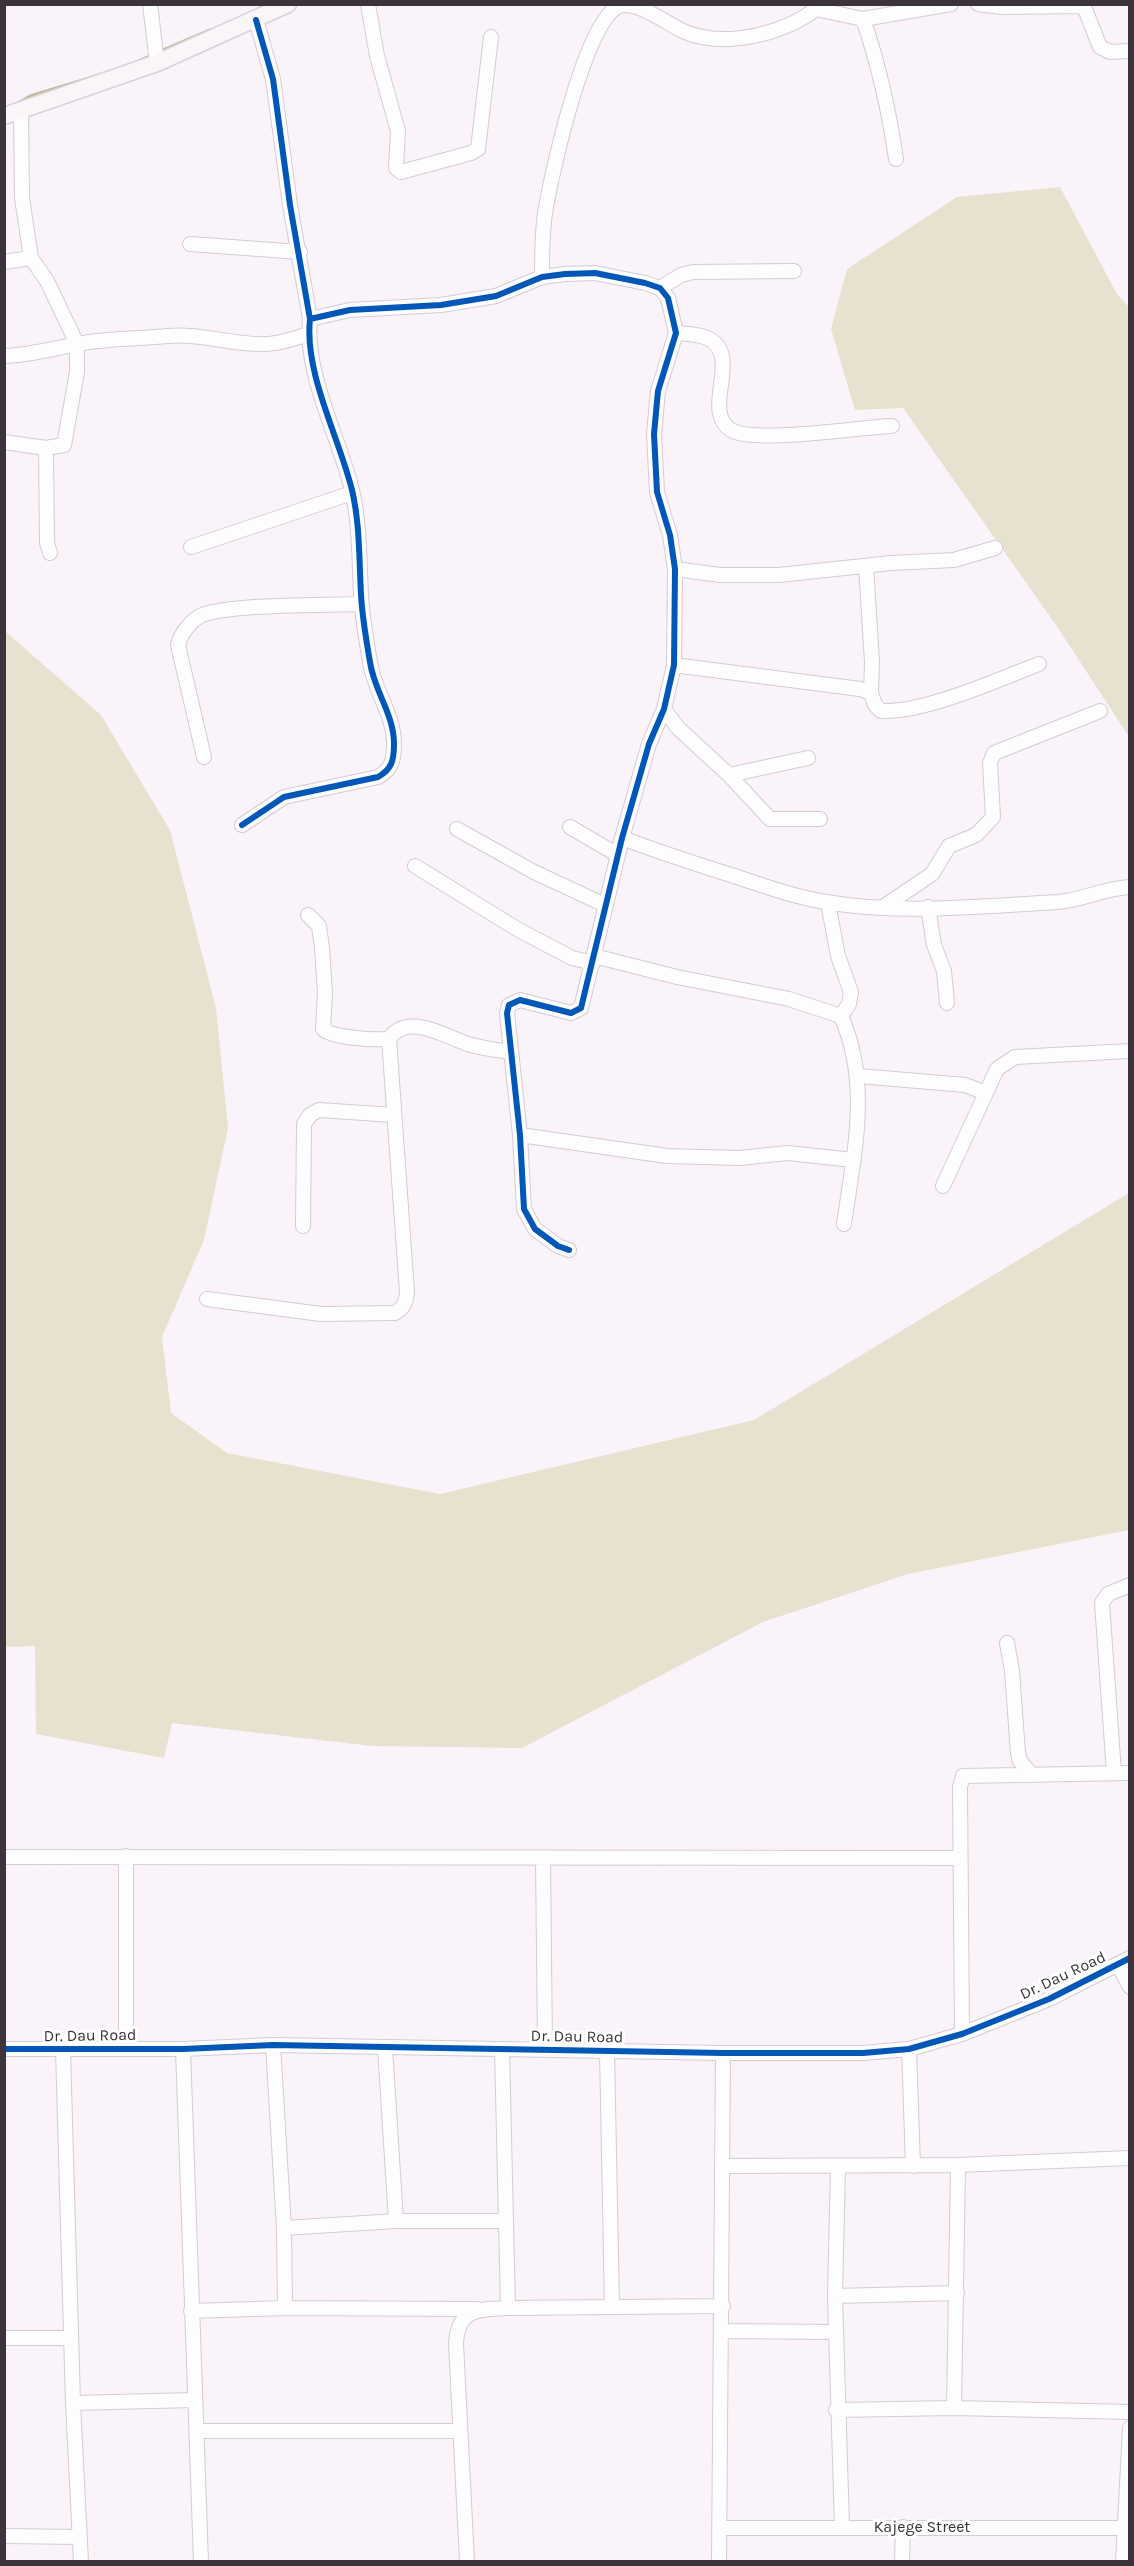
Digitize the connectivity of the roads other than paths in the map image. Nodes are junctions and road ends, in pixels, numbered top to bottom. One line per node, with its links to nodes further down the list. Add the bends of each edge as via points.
1 (150, 4): 12 (street)
2 (288, 4): 8 (main road)
3 (368, 4): 10 (street, via 377,56 398,131 395,160 401,171 478,148)
4 (951, 4): 9 (street)
5 (978, 4): 6 (street)
6 (1083, 5): 11 (street, via 1100,47 1110,52)
7 (819, 7): 9 (street); 21 (street, via 806,18 780,29 712,39 685,32 643,10 619,6 598,31 573,95 545,213)
8 (256, 20): 12 (main road); 17 (street, via 273,78)
9 (863, 20): 15 (street, via 890,113)
10 (490, 37)
11 (1130, 51)
12 (157, 63): 13 (main road)
13 (21, 111): 14 (main road); 18 (street, via 22,198)
14 (4, 117)
15 (896, 159)
16 (190, 244): 17 (street)
17 (300, 252): 23 (street)
18 (31, 258): 19 (street); 26 (street, via 47,281)
19 (4, 262)
20 (794, 270): 22 (street, via 693,272)
21 (542, 277): 22 (street, via 595,273); 23 (street, via 496,296 351,310)
22 (660, 288): 24 (street, via 668,298)
23 (310, 319): 25 (street)
24 (676, 333): 28 (street, via 708,339 717,345 722,354 719,410 731,430 781,434); 36 (street, via 658,391 654,434 657,492)
25 (308, 334): 26 (street, via 264,344 169,336); 31 (street)
26 (77, 344): 27 (street); 30 (street, via 77,372 66,441 59,448)
27 (4, 357)
28 (892, 426)
29 (4, 442): 30 (street)
30 (46, 448): 34 (street)
31 (352, 493): 32 (street); 37 (street, via 359,536)
32 (191, 546)
33 (994, 548): 35 (street, via 954,560)
34 (50, 553)
35 (866, 566): 36 (street, via 749,577); 40 (street)
36 (675, 569): 39 (street)
37 (362, 604): 43 (street, via 225,610 201,615 193,622 178,645); 47 (street, via 376,688 390,716 393,760 388,771 378,777 284,797)
38 (1039, 664): 40 (street, via 906,710 881,711)
39 (674, 665): 40 (street); 41 (street)
40 (871, 693)
41 (664, 709): 45 (street, via 678,728); 50 (street, via 649,744)
42 (1100, 711): 56 (street, via 994,753 990,763 993,817 976,835 949,846 932,874)
43 (204, 757)
44 (808, 758): 45 (street)
45 (729, 775): 46 (street, via 770,819)
46 (820, 819)
47 (242, 825)
48 (570, 827): 51 (street)
49 (457, 829): 55 (street, via 534,872)
50 (622, 838): 51 (street); 54 (street, via 688,863)
51 (618, 855): 55 (street)
52 (415, 866): 59 (street, via 572,958)
53 (1130, 887): 57 (street, via 1062,902)
54 (828, 903): 56 (street); 61 (street, via 836,946 851,992)
55 (605, 904): 59 (street)
56 (883, 907): 57 (street)
57 (928, 907): 60 (street, via 934,945 944,971)
58 (308, 915): 62 (street, via 319,926 325,993 322,1029 333,1034)
59 (594, 959): 61 (street, via 789,999); 64 (street, via 585,1000 577,1011 571,1013 520,1000 509,1005)
60 (947, 1003)
61 (841, 1016): 65 (street)
62 (389, 1039): 64 (street, via 398,1029 423,1027 469,1044); 67 (street)
63 (1130, 1051): 66 (street, via 1015,1057 997,1069)
64 (510, 1052): 68 (street)
65 (859, 1076): 66 (street, via 965,1085); 69 (street, via 860,1113)
66 (986, 1093): 70 (street)
67 (393, 1114): 72 (street, via 319,1110 310,1115 304,1124); 74 (street, via 407,1292 401,1309 395,1313 321,1314)
68 (520, 1135): 69 (street, via 668,1156 739,1158 788,1153); 73 (street, via 528,1220 547,1239)
69 (853, 1160): 71 (street)
70 (943, 1186)
71 (844, 1224)
72 (303, 1226)
73 (569, 1250)
74 (207, 1299)
75 (1130, 1586): 77 (street, via 1108,1594 1102,1604)
76 (1007, 1643): 79 (street, via 1018,1752)
77 (1114, 1773): 78 (street); 79 (street)
78 (1130, 1773)
79 (1032, 1775): 83 (street, via 963,1776)
80 (126, 1856): 81 (street); 82 (street); 88 (street)
81 (4, 1857)
82 (543, 1858): 83 (street); 93 (street)
83 (960, 1858): 86 (street)
84 (1124, 1961): 85 (street); 86 (street, Dr. Dau Road, via 1017,2013)
85 (1130, 1987)
86 (962, 2034): 94 (street, Dr. Dau Road)
87 (273, 2045): 89 (street, Dr. Dau Road); 91 (street, Dr. Dau Road); 105 (street)
88 (126, 2048): 91 (street, Dr. Dau Road); 95 (street, Dr. Dau Road)
89 (386, 2048): 92 (street, Dr. Dau Road); 103 (street)
90 (4, 2049): 95 (street, Dr. Dau Road)
91 (183, 2049): 113 (street)
92 (502, 2049): 93 (street, Dr. Dau Road); 104 (street)
93 (545, 2049): 96 (street, Dr. Dau Road)
94 (909, 2049): 97 (street, Dr. Dau Road, via 863,2053); 101 (street)
95 (63, 2050): 117 (street)
96 (607, 2051): 97 (street, Dr. Dau Road); 109 (street)
97 (723, 2053): 100 (street)
98 (1130, 2158): 99 (street)
99 (958, 2165): 101 (street); 106 (street)
100 (722, 2166): 102 (street); 108 (street)
101 (914, 2166): 102 (street)
102 (838, 2167): 107 (street)
103 (396, 2221): 104 (street); 105 (street)
104 (505, 2221): 111 (street)
105 (284, 2228): 110 (street)
106 (957, 2293): 107 (street); 120 (street)
107 (835, 2296): 115 (street)
108 (723, 2306): 109 (street); 114 (street)
109 (612, 2307): 111 (street)
110 (285, 2308): 112 (street); 113 (street)
111 (508, 2308): 112 (street)
112 (477, 2309): 125 (street, via 462,2320 457,2332)
113 (191, 2312): 118 (street)
114 (722, 2331): 115 (street); 128 (street)
115 (836, 2332): 121 (street)
116 (4, 2338): 117 (street)
117 (71, 2338): 119 (street)
118 (194, 2400): 119 (street); 124 (street)
119 (73, 2403): 132 (street)
120 (954, 2408): 121 (street); 122 (street)
121 (837, 2410): 129 (street)
122 (1130, 2412)
123 (1130, 2428): 126 (street)
124 (198, 2431): 125 (street); 134 (street)
125 (460, 2431): 135 (street)
126 (1128, 2496): 130 (street)
127 (903, 2527): 129 (street, Kajege Street); 130 (street, Kajege Street); 137 (street)
128 (720, 2528): 129 (street, Kajege Street); 136 (street)
129 (842, 2528)
130 (1125, 2528): 138 (street)
131 (4, 2536): 132 (street)
132 (79, 2537): 133 (street)
133 (81, 2562)
134 (201, 2562)
135 (467, 2562)
136 (719, 2562)
137 (902, 2562)
138 (1123, 2562)

